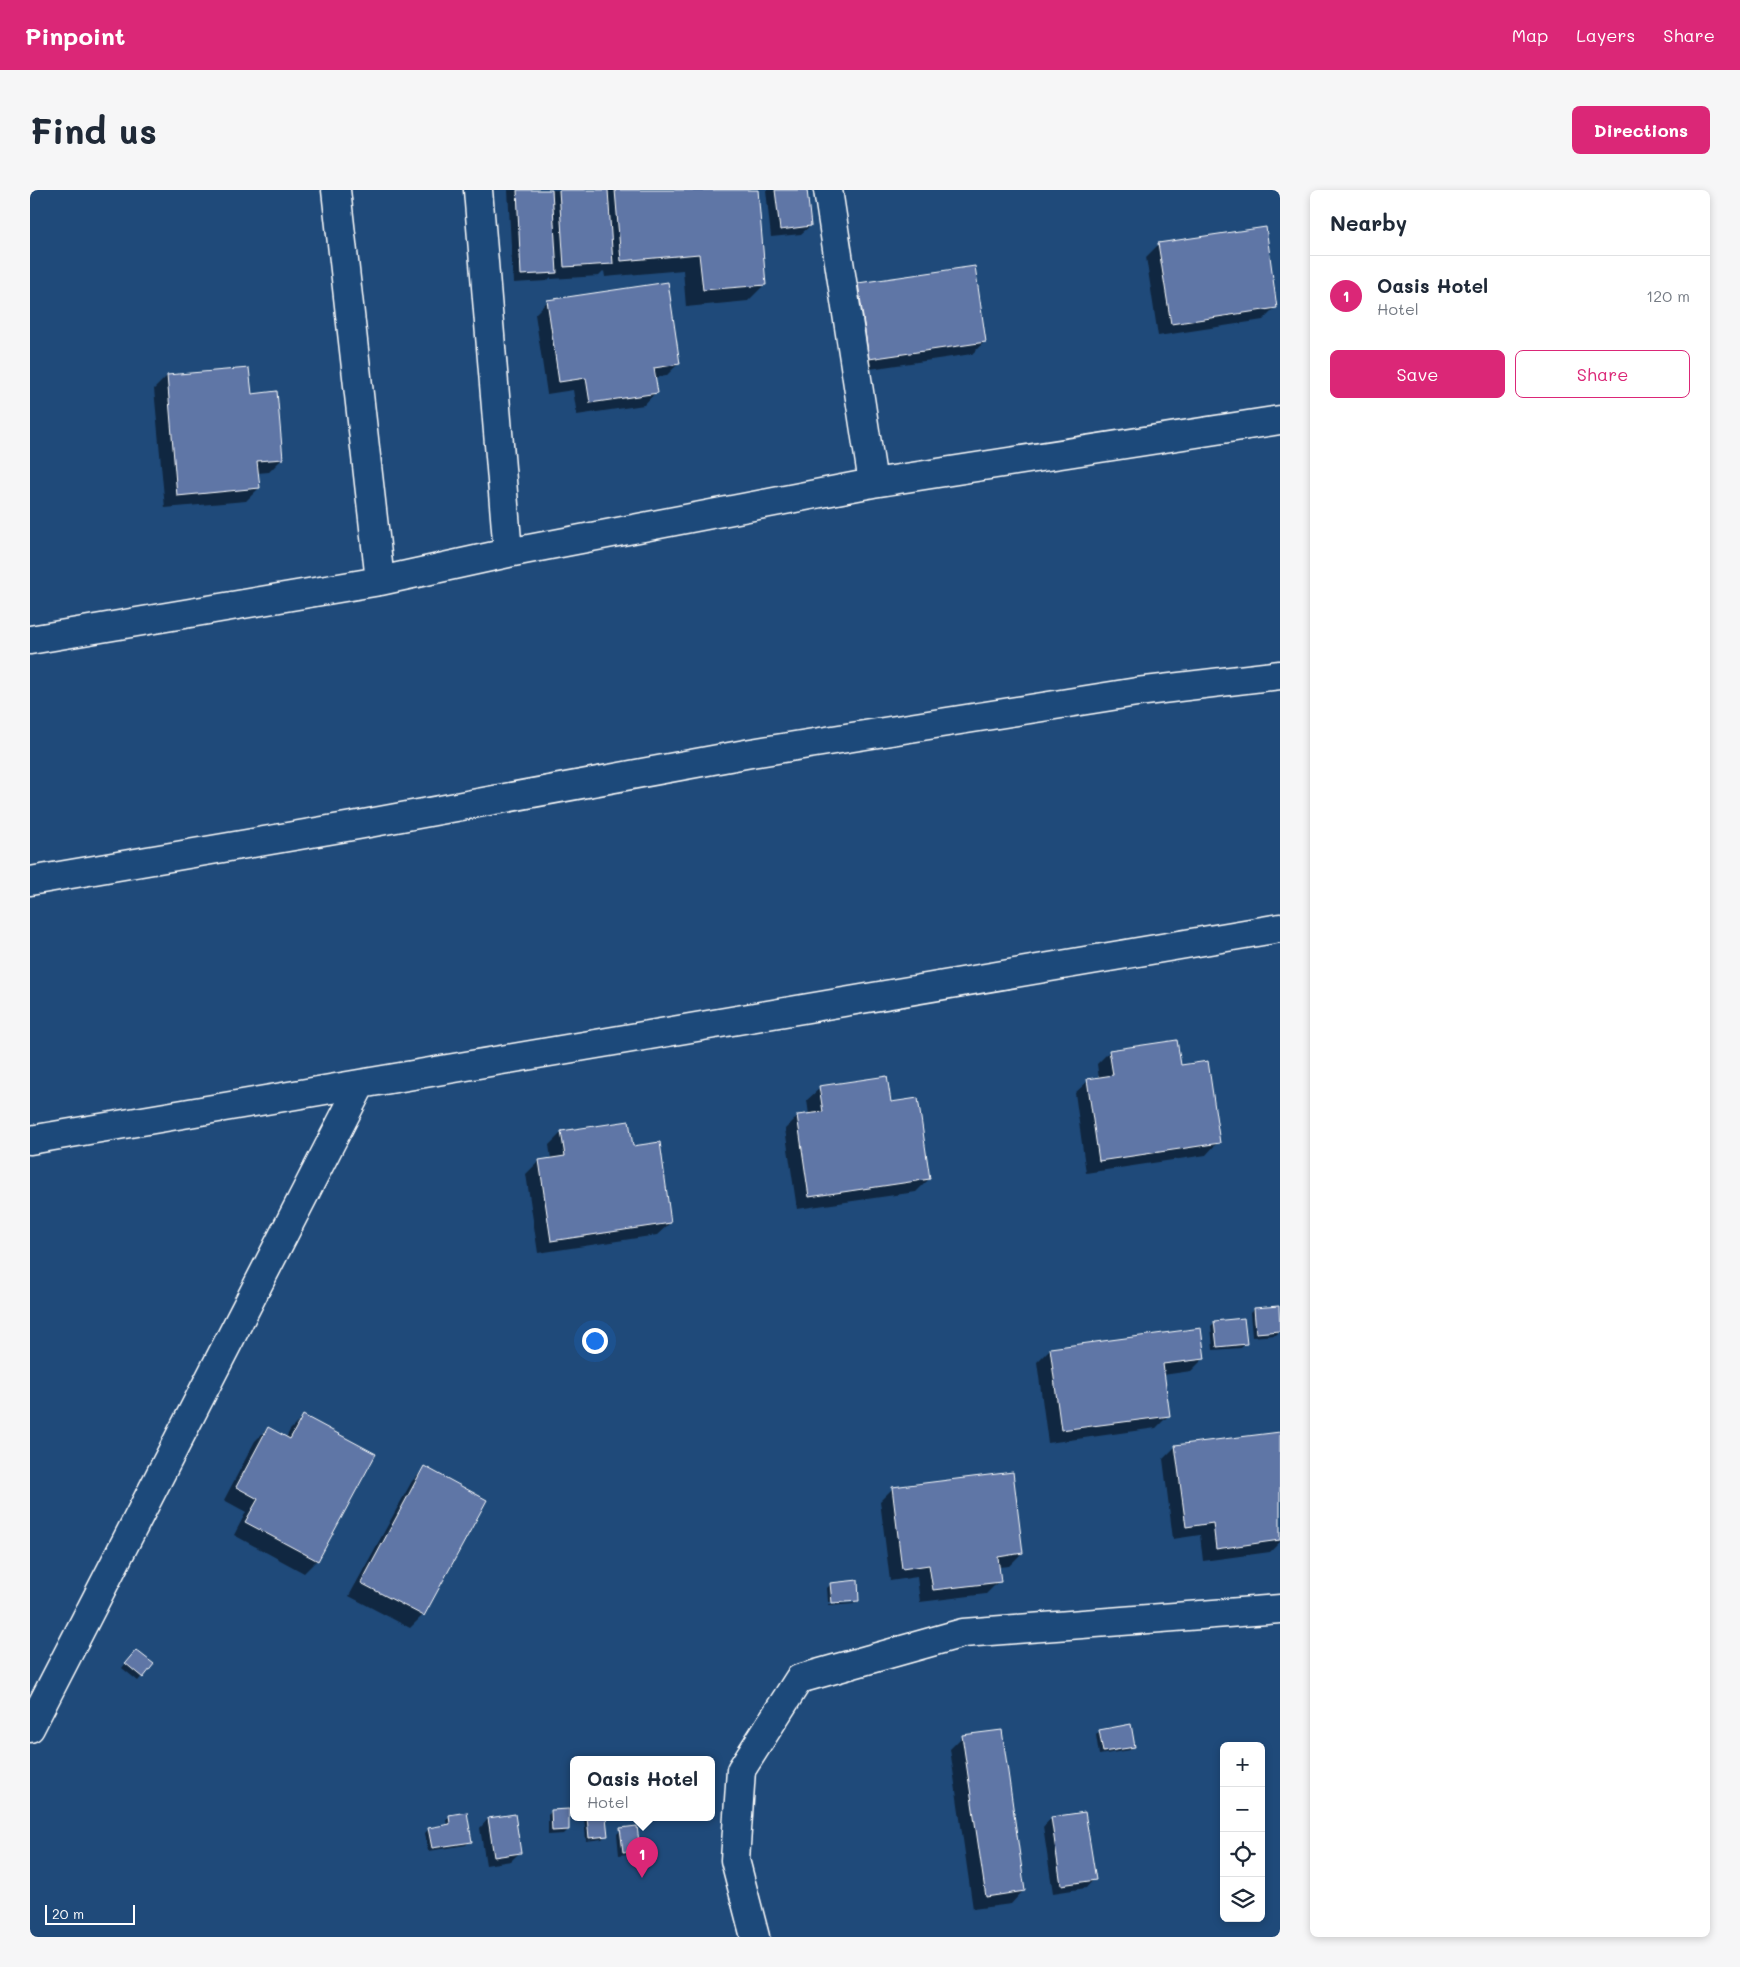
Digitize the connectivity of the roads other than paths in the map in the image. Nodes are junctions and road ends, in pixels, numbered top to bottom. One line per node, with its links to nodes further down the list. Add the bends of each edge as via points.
1 (336, 190): 7 (street)
2 (478, 190): 6 (street)
3 (828, 190): 5 (street)
4 (1280, 420): 5 (street)
5 (873, 483): 6 (street)
6 (508, 553): 7 (street)
7 (380, 581): 8 (street)
8 (30, 640)
9 (1280, 675): 10 (street, via 1137,692 751,753 358,826)
10 (30, 881)
11 (1280, 928): 12 (street)
12 (361, 1084): 13 (street); 15 (street)
13 (30, 1140)
14 (1280, 1609): 16 (street, via 963,1633 799,1679 741,1770 735,1860)
15 (30, 1728)
16 (756, 1937)

